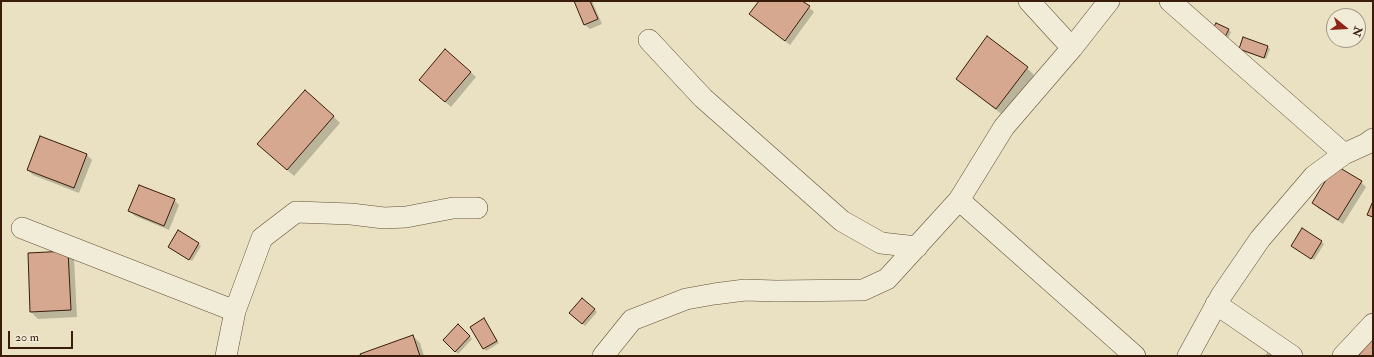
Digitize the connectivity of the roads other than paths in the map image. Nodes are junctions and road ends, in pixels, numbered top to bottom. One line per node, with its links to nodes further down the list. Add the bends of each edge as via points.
1 (1029, 1): 5 (street)
2 (1108, 1): 5 (street)
3 (1170, 1): 7 (street)
4 (649, 40): 11 (street, via 703,98 842,221 881,243)
5 (1072, 48): 8 (street, via 1004,127)
6 (1373, 138): 7 (street)
7 (1344, 154): 12 (street, via 1314,176 1260,239)
8 (959, 200): 11 (street); 17 (street)
9 (477, 208): 13 (street, via 453,208 406,217 384,218 296,212 262,238)
10 (22, 228): 13 (street)
11 (917, 247): 16 (street, via 887,279 863,290 745,290 686,299 632,320)
12 (1216, 304): 18 (street); 19 (street)
13 (235, 311): 15 (street)
14 (1373, 324): 20 (street)
15 (226, 356)
16 (603, 356)
17 (1135, 356)
18 (1188, 356)
19 (1292, 356)
20 (1343, 356)

